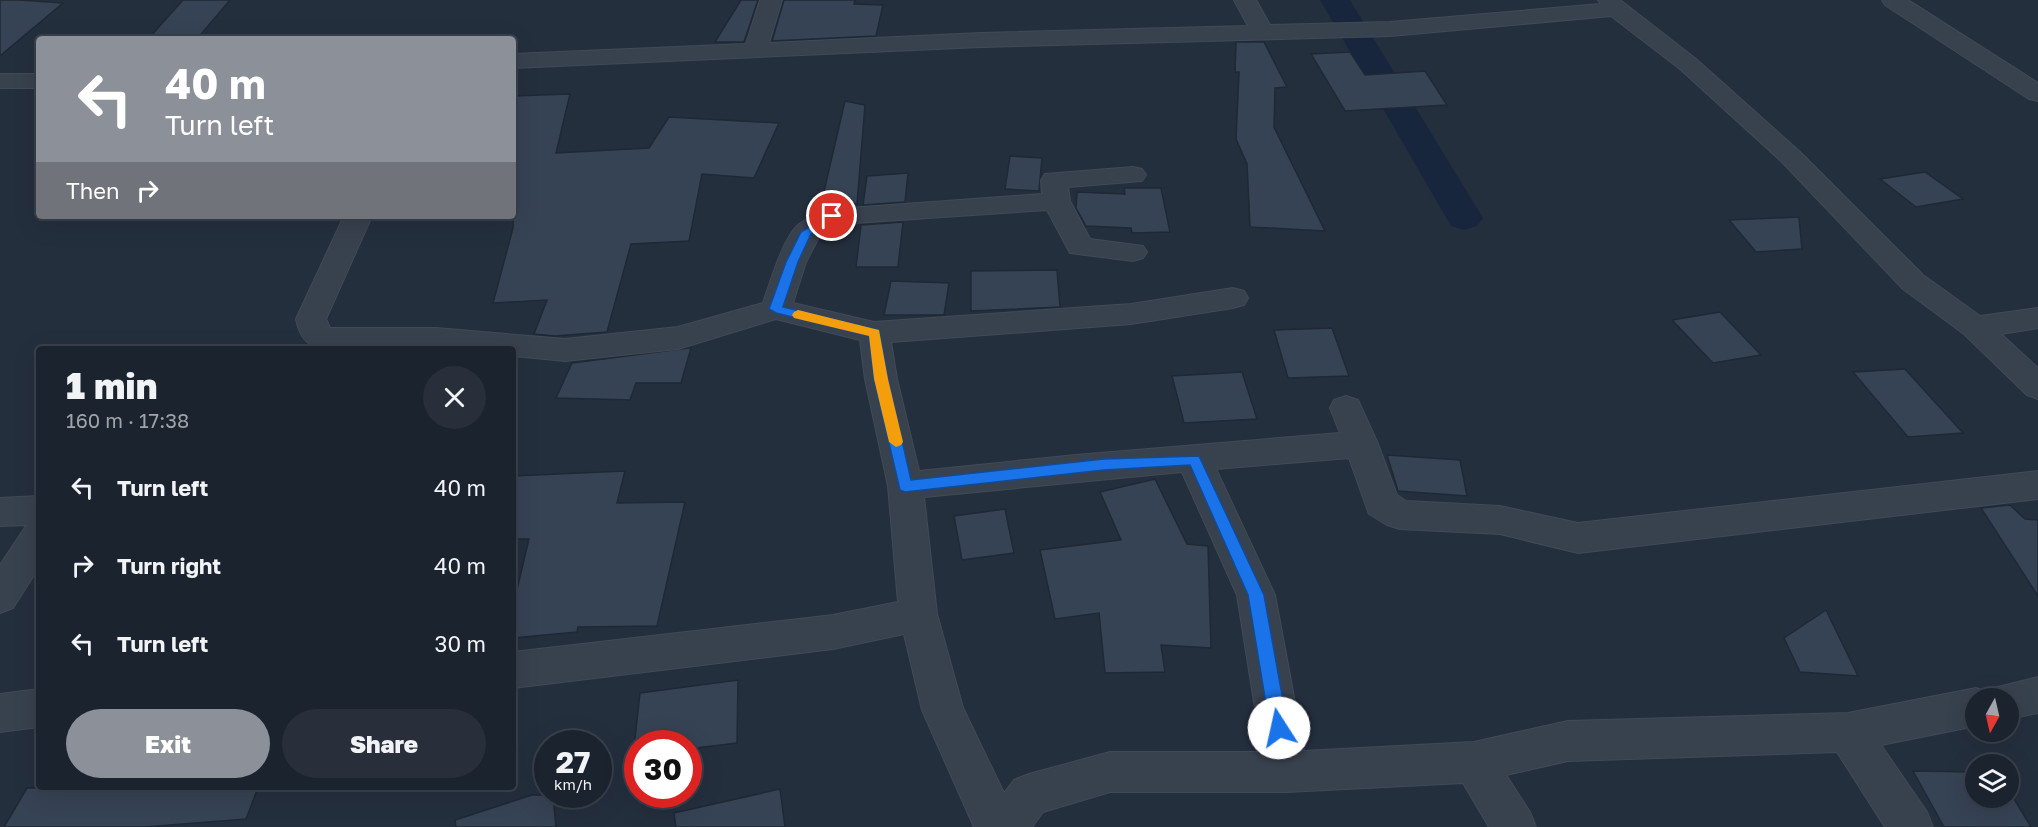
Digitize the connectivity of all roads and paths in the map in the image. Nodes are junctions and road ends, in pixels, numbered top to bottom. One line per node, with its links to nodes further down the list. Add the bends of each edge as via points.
1 (771, 0): 6 (street)
2 (1245, 0): 5 (street)
3 (1893, 0): 10 (street)
4 (1612, 5): 5 (street, via 1390,29); 18 (street, via 1688,64 1790,156 1913,282)
5 (1263, 32): 6 (street)
6 (756, 50): 7 (street)
7 (516, 61)
8 (0, 81): 9 (street)
9 (36, 81)
10 (2038, 93)
11 (1133, 175): 12 (street, via 1054,180)
12 (1056, 201): 14 (street, via 1080,247); 16 (street, via 832,216 807,232)
13 (357, 219): 16 (street, via 311,319 313,330 322,339 436,339 565,350 678,338)
14 (1133, 252)
15 (1233, 298): 19 (street, via 1131,314)
16 (776, 309): 19 (street)
17 (2038, 318): 18 (street)
18 (1975, 327): 20 (street)
19 (874, 333): 25 (street)
20 (2038, 387)
21 (1346, 408): 22 (street)
22 (1361, 444): 23 (street); 24 (street, via 1382,504 1400,515 1500,520 1578,538)
23 (1194, 460): 25 (street, via 1104,464); 39 (street, via 1256,595)
24 (2038, 485)
25 (905, 486): 30 (street)
26 (36, 510): 27 (street)
27 (0, 512)
28 (36, 541): 29 (street)
29 (0, 597)
30 (918, 614): 31 (street, via 833,632); 40 (street, via 943,710)
31 (516, 670)
32 (2038, 695): 33 (street)
33 (2019, 699)
34 (36, 708): 36 (street)
35 (1965, 709): 37 (street)
36 (0, 712)
37 (1848, 732): 38 (street, via 1569,741); 43 (street)
38 (1474, 762): 39 (street); 42 (street)
39 (1287, 772): 41 (street, via 1110,772 1029,795)
40 (997, 827)
41 (1005, 827)
42 (1514, 827)
43 (1911, 827)

